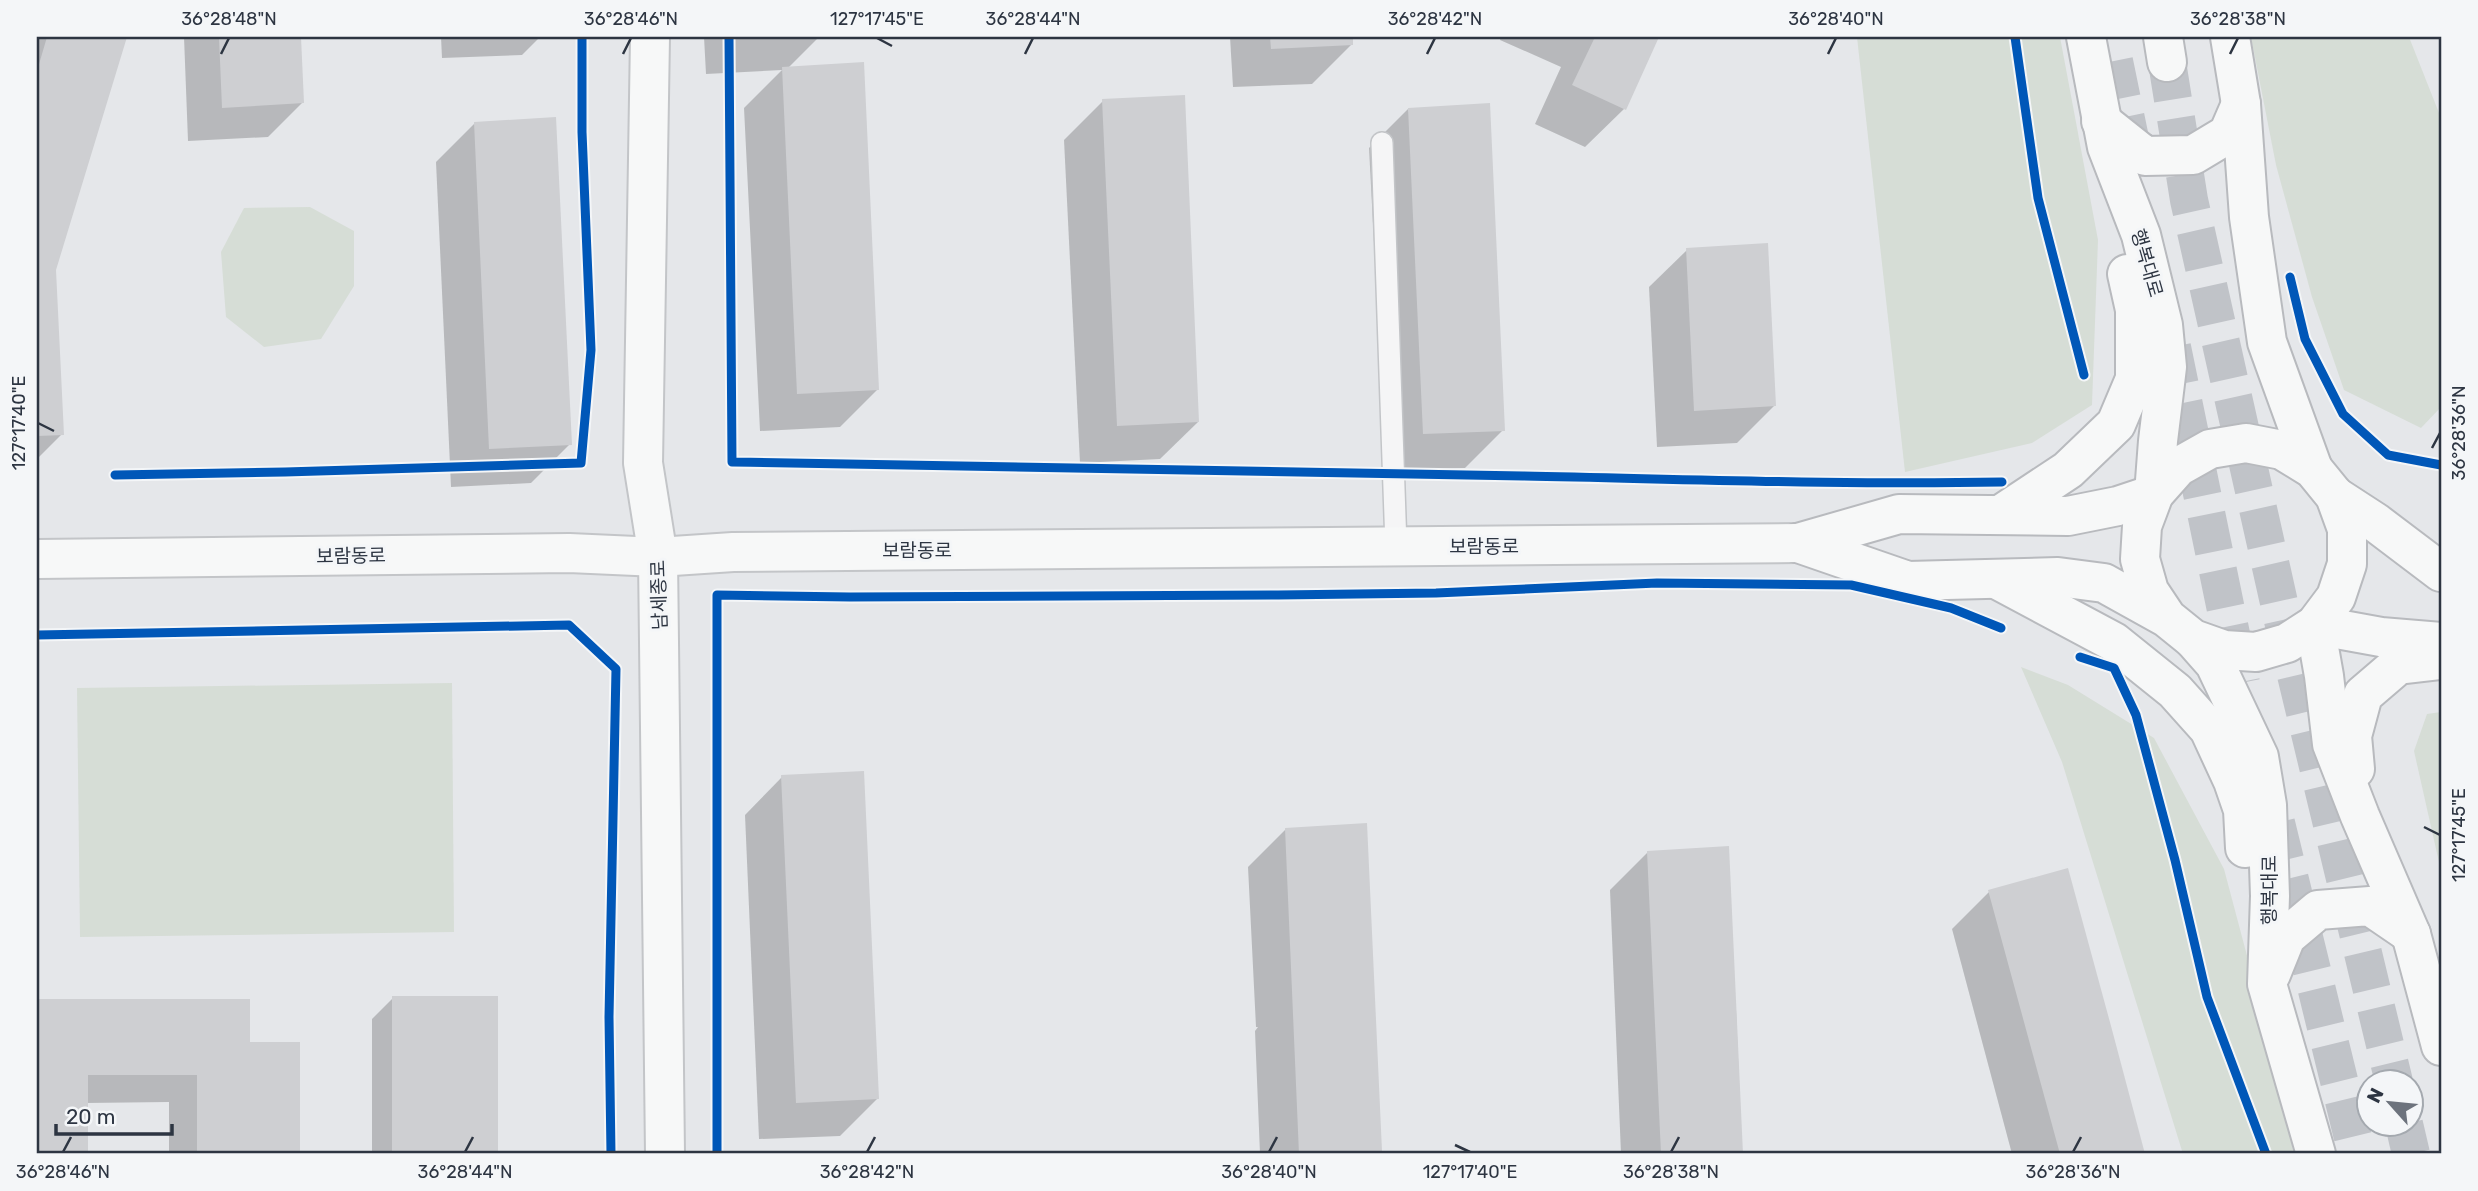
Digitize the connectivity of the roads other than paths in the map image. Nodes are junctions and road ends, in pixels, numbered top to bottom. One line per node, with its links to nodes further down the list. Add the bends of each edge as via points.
1 (650, 37): 12 (main road, 남세종로, via 643,463)
2 (2230, 37): 4 (main road)
3 (2103, 45): 5 (main road, 행복대로)
4 (2242, 104): 5 (main road, via 2228,134 2193,155 2145,156); 7 (main road, via 2249,217 2267,342)
5 (2104, 134): 8 (main road, 행복대로, via 2141,235 2163,325 2167,367); 9 (main road, via 2113,206 2135,310 2135,379 2116,424 2068,470)
6 (1382, 143): 11 (lane)
7 (2324, 482): 8 (main road, via 2282,450 2246,443 2210,449 2178,467); 14 (main road); 16 (main road, via 2347,529 2347,564 2336,597)
8 (2154, 494): 9 (main road, via 2068,516); 17 (main road, via 2142,526 2140,558 2149,591)
9 (2000, 515): 10 (main road, via 1899,514)
10 (1798, 543): 11 (main road, 보람동로); 15 (main road, via 1908,581)
11 (1396, 546): 12 (main road, 보람동로, via 733,552)
12 (658, 557): 13 (main road, 보람동로, via 555,553); 24 (main road, 남세종로)
13 (37, 559)
14 (2441, 572)
15 (1998, 580): 17 (main road, via 2058,577 2104,583); 22 (main road, via 2114,642 2175,691 2209,729 2243,810 2247,903)
16 (2315, 625): 17 (main road, via 2287,643 2256,652 2224,650); 18 (main road); 20 (main road, via 2332,744)
17 (2180, 629): 22 (main road, 행복대로, via 2215,664 2259,757 2267,805)
18 (2441, 642)
19 (2441, 660): 20 (main road, via 2398,665 2362,695 2352,736)
20 (2360, 816): 21 (main road)
21 (2411, 934): 22 (main road, via 2370,906 2318,910 2286,937); 23 (main road)
22 (2267, 985): 25 (main road, 행복대로)
23 (2441, 1046)
24 (665, 1154)
25 (2316, 1154)

